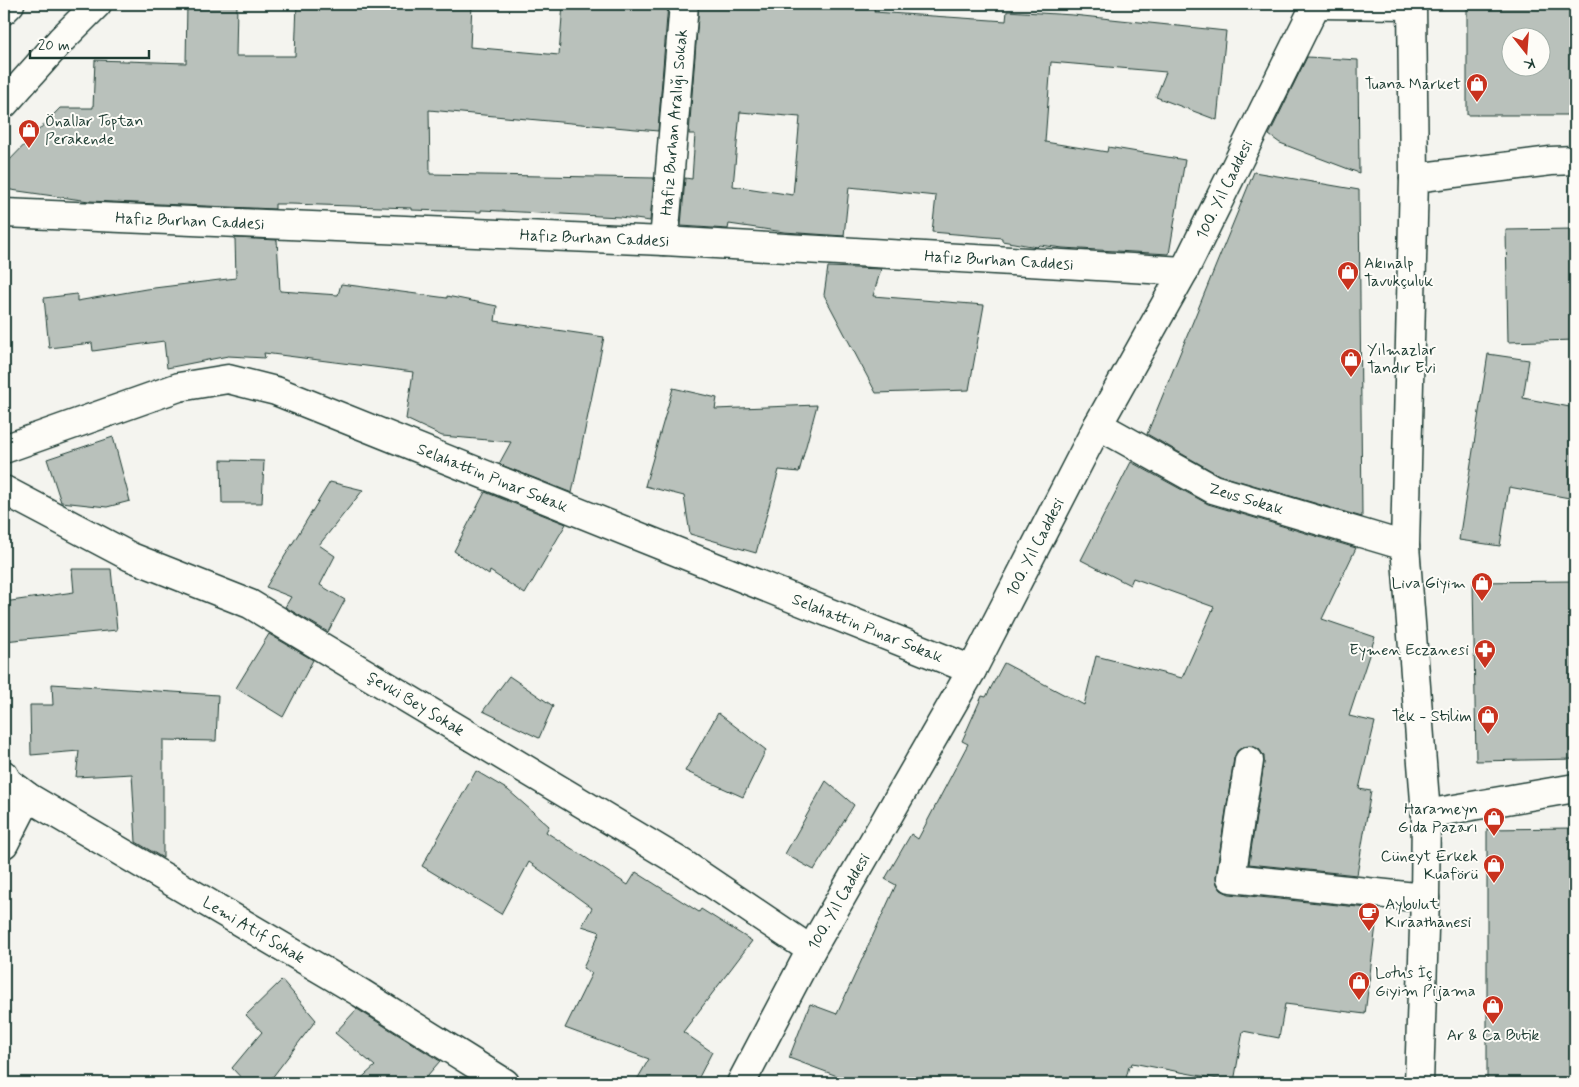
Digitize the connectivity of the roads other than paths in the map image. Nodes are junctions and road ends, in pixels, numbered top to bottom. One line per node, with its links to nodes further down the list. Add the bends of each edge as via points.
1 (10, 4): 6 (street)
2 (97, 4): 7 (street)
3 (684, 4): 11 (street, Hafız Burhan Aralığı Sokak)
4 (1315, 4): 5 (street); 12 (street, 100. Yıl Caddesi)
5 (1412, 5): 9 (street)
6 (4, 10)
7 (4, 104)
8 (1575, 160): 9 (street)
9 (1414, 178): 16 (street)
10 (4, 213): 11 (street, Hafız Burhan Caddesi)
11 (664, 241): 12 (street, Hafız Burhan Caddesi)
12 (1184, 271): 13 (street, 100. Yıl Caddesi)
13 (1098, 425): 16 (street, Zeus Sokak, via 1212,489); 17 (street, 100. Yıl Caddesi)
14 (4, 448): 17 (street, Selahattin Pınar Sokak, via 179,387 228,379 276,391)
15 (4, 490): 24 (street, Şevki Bey Sokak, via 131,557 250,604 685,865)
16 (1405, 546): 21 (street)
17 (972, 670): 24 (street, 100. Yıl Caddesi)
18 (1249, 760): 23 (street, via 1231,878)
19 (11, 785): 22 (street); 25 (street, Lemi Atıf Sokak, via 361,993)
20 (1575, 788): 21 (street)
21 (1426, 814): 23 (street)
22 (4, 844)
23 (1425, 898): 27 (street)
24 (811, 950): 26 (street, 100. Yıl Caddesi)
25 (505, 1083)
26 (741, 1083)
27 (1419, 1083)

